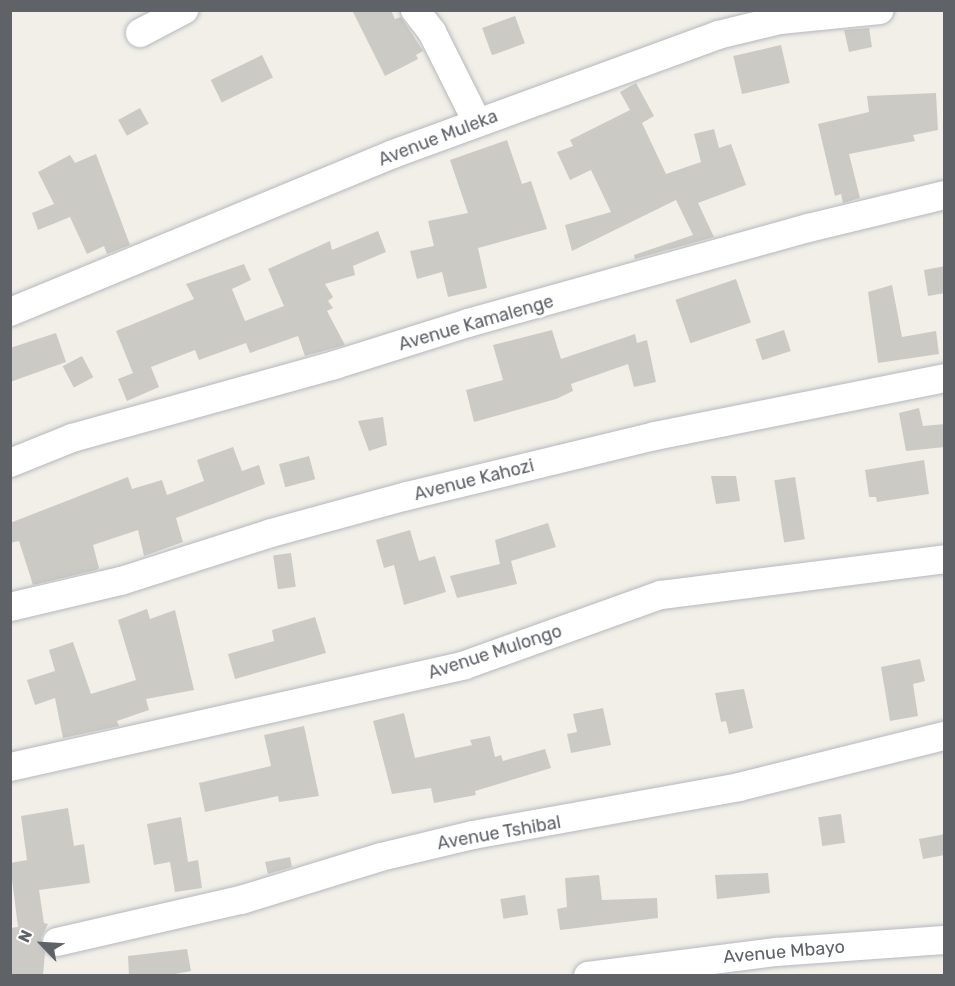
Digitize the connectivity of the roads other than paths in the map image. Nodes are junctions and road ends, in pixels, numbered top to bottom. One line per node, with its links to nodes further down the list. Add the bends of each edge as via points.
1 (184, 10): 4 (street)
2 (415, 10): 5 (street, via 432,32)
3 (880, 10): 5 (street, Avenue Muleka, via 780,20 718,36)
4 (140, 33)
5 (477, 123): 7 (street, Avenue Muleka)
6 (945, 195): 9 (street, Avenue Kamalenge, via 808,228 468,323 335,365 72,438)
7 (10, 312)
8 (945, 378): 11 (street, Avenue Kahozi, via 655,436 430,491 271,533 121,581)
9 (10, 463)
10 (945, 559): 13 (street, Avenue Mulongo, via 661,595 465,665)
11 (10, 608)
12 (945, 736): 15 (street, Avenue Tshibal, via 739,787 427,846 241,900)
13 (10, 767)
14 (945, 940): 16 (street, Avenue Mbayo, via 743,956)
15 (57, 942)
16 (588, 975)

